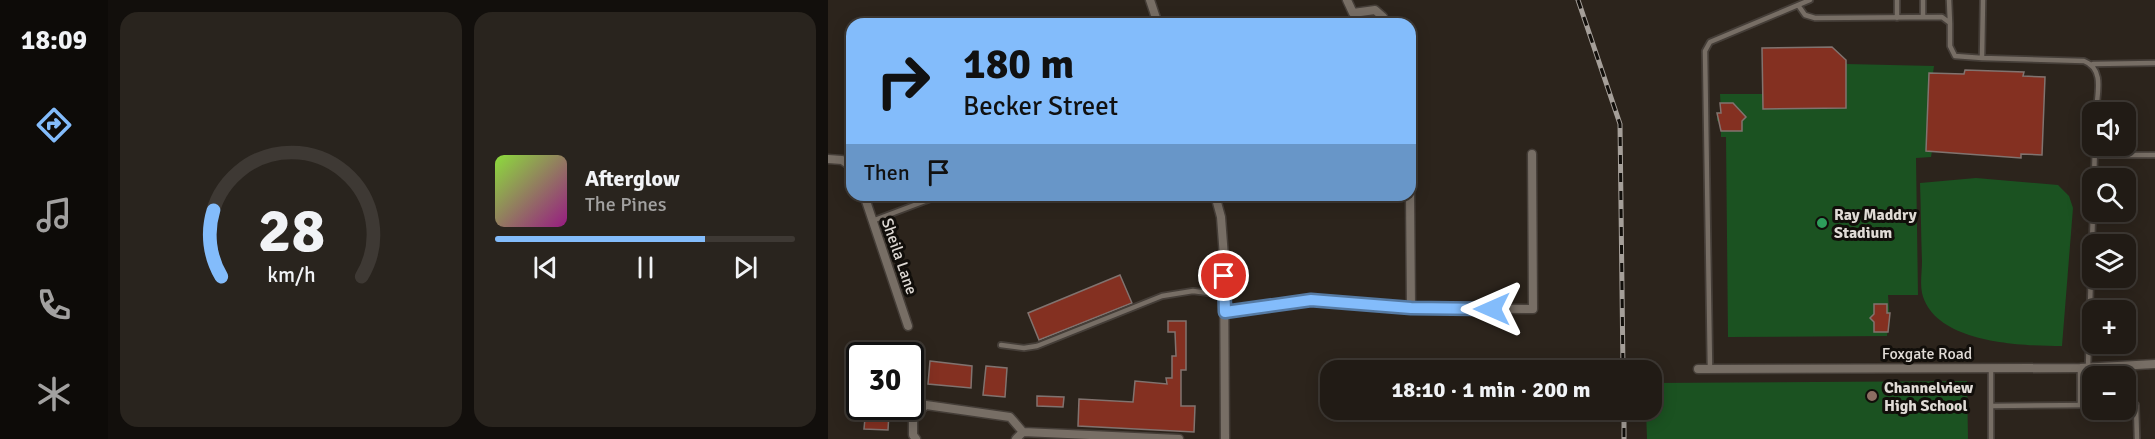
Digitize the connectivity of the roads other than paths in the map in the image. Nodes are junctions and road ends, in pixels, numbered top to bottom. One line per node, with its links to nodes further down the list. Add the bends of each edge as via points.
1 (1150, 0): 11 (street)
2 (1347, 0): 9 (street, via 1353,13 1375,10)
3 (1810, 0): 8 (lane)
4 (1897, 0): 12 (lane)
5 (1923, 0): 10 (lane)
6 (1949, 0): 13 (lane)
7 (1983, 0): 14 (lane)
8 (1798, 5): 12 (lane, via 1805,15 1815,18); 40 (lane, via 1710,42 1705,51)
9 (1383, 16)
10 (1923, 17): 12 (lane); 13 (lane, via 1942,17)
11 (1156, 18)
12 (1897, 18)
13 (1950, 23): 14 (lane, via 1950,46 1955,56)
14 (1982, 58): 16 (lane)
15 (2155, 63): 16 (lane)
16 (2093, 64): 17 (lane, via 2098,72)
17 (2096, 102)
18 (1532, 154): 30 (street, via 1533,309)
19 (2136, 155): 20 (lane)
20 (2155, 155)
21 (828, 159): 22 (street)
22 (846, 162)
23 (866, 201): 27 (street, Sheila Lane)
24 (925, 201): 27 (lane)
25 (1217, 201): 29 (street, via 1221,218)
26 (1410, 201): 30 (street)
27 (872, 221): 32 (street, Sheila Lane)
28 (2092, 222): 35 (lane)
29 (1224, 295): 31 (street); 33 (lane, via 1193,291 1162,296 1037,346)
30 (1411, 308): 31 (street, via 1311,300)
31 (1225, 312): 49 (street)
32 (908, 326)
33 (1001, 345)
34 (2155, 364): 36 (street, Foxgate Road)
35 (2084, 366)
36 (2108, 366)
37 (2082, 367): 38 (street, Foxgate Road)
38 (1991, 368): 40 (street, Foxgate Road); 44 (lane)
39 (1698, 369): 40 (street, Foxgate Road)
40 (1710, 369)
41 (2082, 386): 42 (lane)
42 (2080, 405): 44 (lane)
43 (2136, 405): 51 (lane)
44 (1991, 406): 50 (lane)
45 (1023, 432): 46 (street, via 1010,417 926,405 913,416); 47 (street); 48 (street)
46 (916, 439)
47 (1016, 439)
48 (1179, 439)
49 (1225, 439)
50 (1991, 439)
51 (2137, 439)

